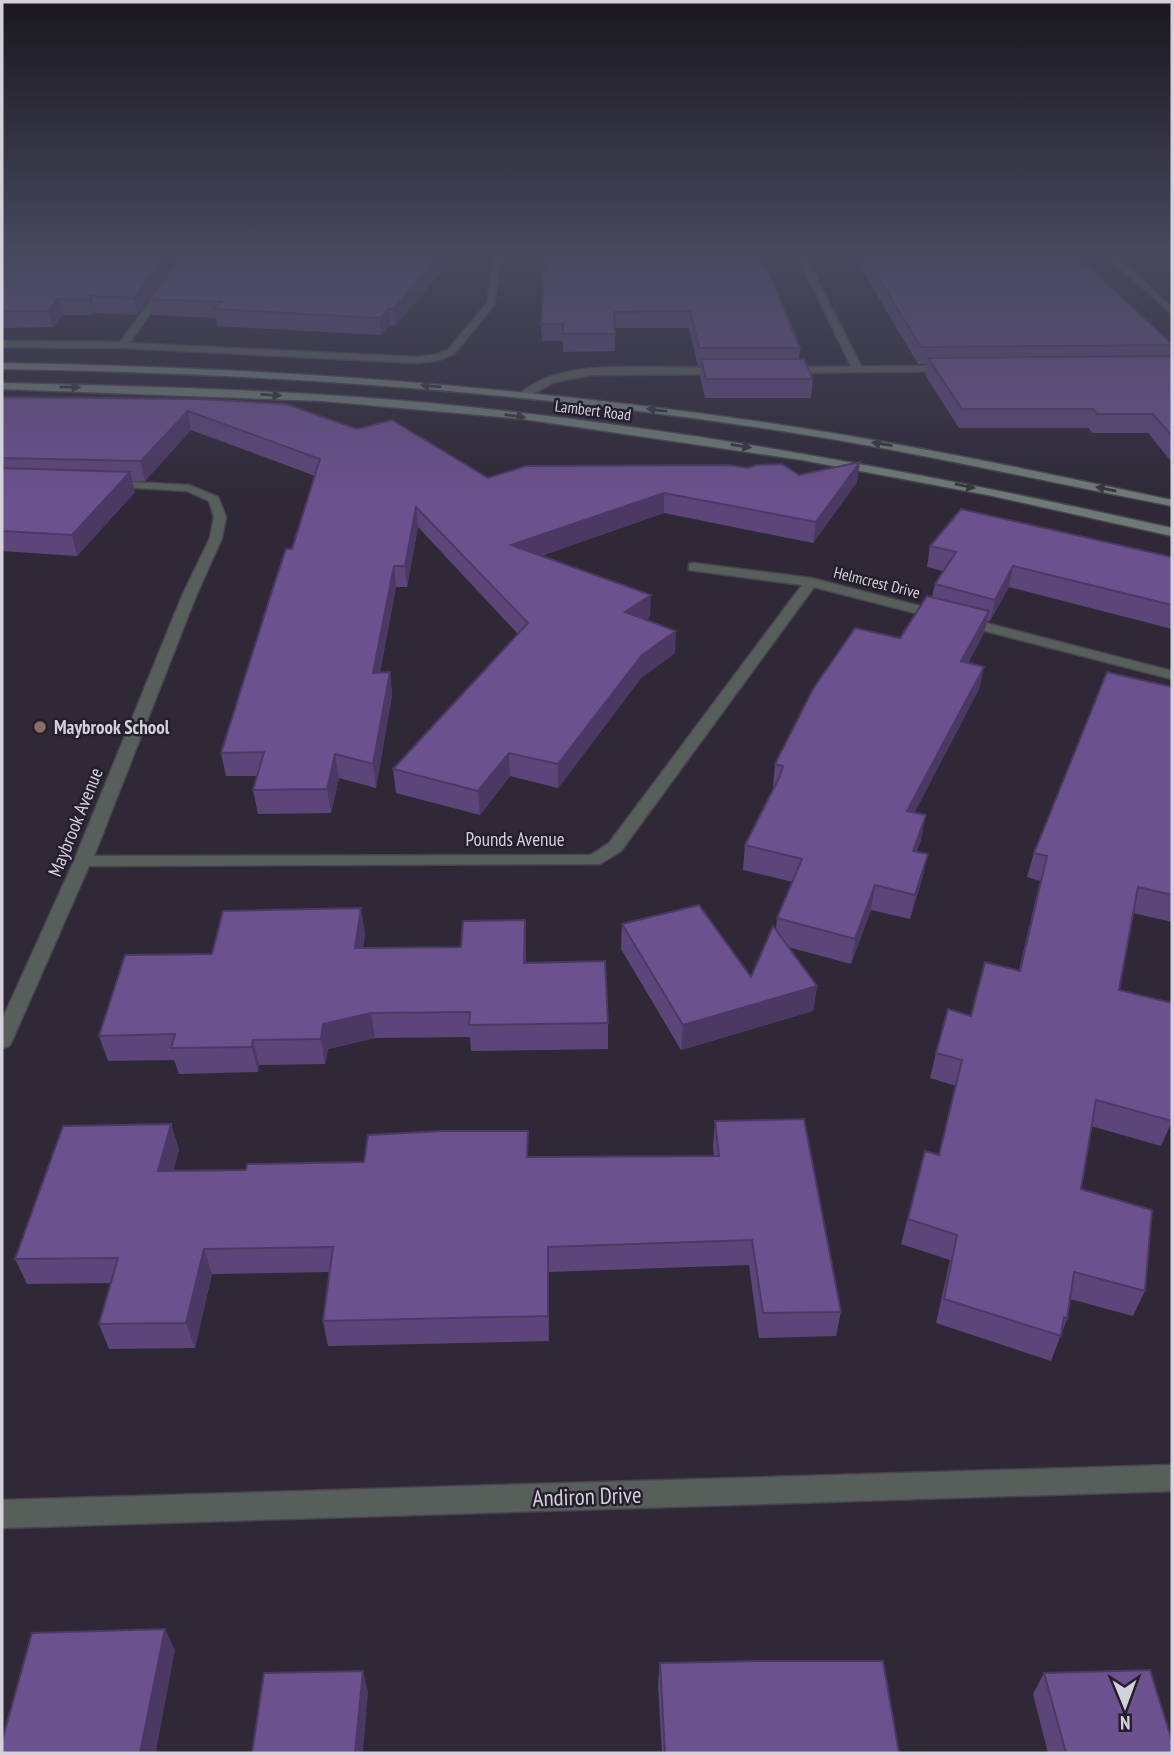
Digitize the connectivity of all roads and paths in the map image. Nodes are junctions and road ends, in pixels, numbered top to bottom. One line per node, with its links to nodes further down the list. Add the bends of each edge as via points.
1 (130, 335): 5 (street)
2 (465, 335): 5 (street, via 451,352 417,360)
3 (841, 335): 9 (street)
4 (2, 344): 5 (street)
5 (123, 345)
6 (2, 366): 12 (main road, Lambert Road, one-way to 6, via 252,373)
7 (954, 369): 9 (street)
8 (776, 370): 9 (street)
9 (858, 370)
10 (735, 371): 12 (street, via 580,375 554,380)
11 (2, 386): 13 (main road, Lambert Road, one-way to 13)
12 (523, 395): 13 (main road, via 497,403 348,390); 15 (main road, Lambert Road, one-way to 12, via 894,446 680,413)
13 (296, 396): 16 (main road, Lambert Road, one-way to 16, via 447,408 747,447 945,482)
14 (103, 484): 20 (street, Maybrook Avenue, via 189,488 214,499 220,517 216,538)
15 (1172, 503)
16 (1172, 532)
17 (693, 567): 18 (street, Helmcrest Drive)
18 (811, 582): 19 (street, Helmcrest Drive); 20 (street, Pounds Avenue, via 615,847 594,860)
19 (1172, 676)
20 (83, 861): 21 (street, Maybrook Avenue)
21 (2, 1041)
22 (1172, 1478): 23 (street, Andiron Drive)
23 (2, 1514)

